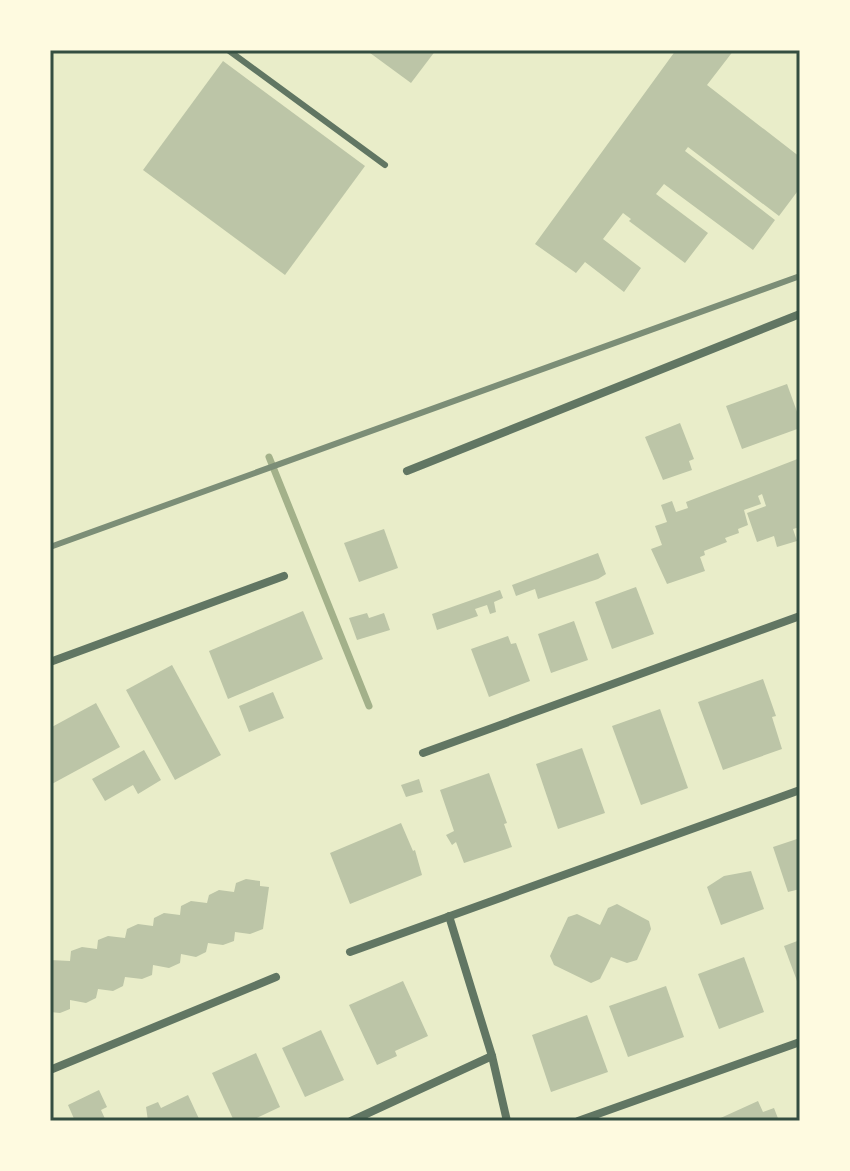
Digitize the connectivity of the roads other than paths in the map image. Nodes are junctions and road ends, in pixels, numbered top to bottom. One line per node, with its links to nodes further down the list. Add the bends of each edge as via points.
1 (228, 50): 2 (lane)
2 (385, 165)
3 (800, 314): 4 (street)
4 (407, 471)
5 (284, 576): 7 (street)
6 (800, 616): 8 (street)
7 (50, 662)
8 (423, 753)
9 (800, 790): 10 (street)
10 (449, 916): 11 (street); 14 (street)
11 (350, 952)
12 (276, 977): 15 (street)
13 (800, 1042): 18 (street)
14 (492, 1056): 16 (street); 17 (street)
15 (50, 1070)
16 (351, 1121)
17 (507, 1121)
18 (578, 1121)

